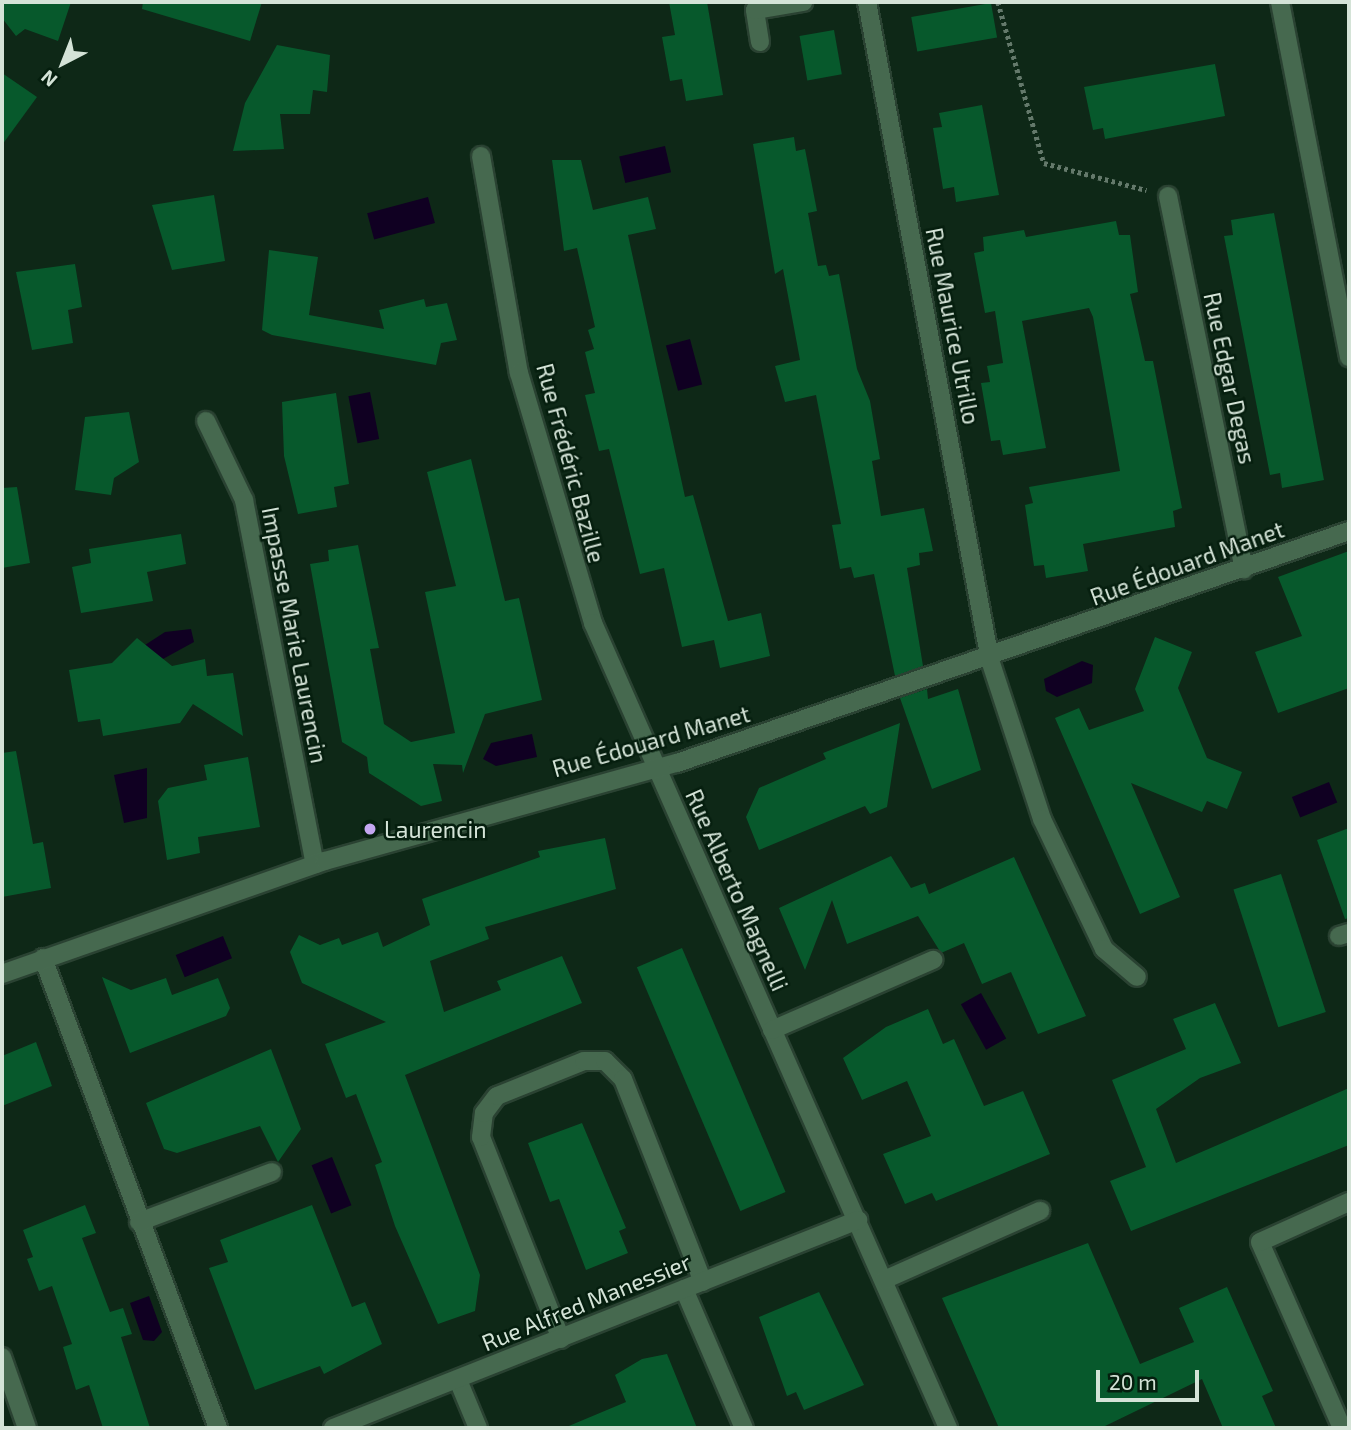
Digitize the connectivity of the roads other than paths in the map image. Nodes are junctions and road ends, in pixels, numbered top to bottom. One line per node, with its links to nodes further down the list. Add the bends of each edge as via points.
1 (803, 2): 4 (street, via 755,10)
2 (867, 2): 11 (street, Rue Maurice Utrillo)
3 (1280, 2): 7 (street)
4 (760, 42)
5 (481, 156): 12 (street, Rue Frédéric Bazille, via 519,373 565,544)
6 (1168, 196): 10 (street, Rue Edgar Degas)
7 (1349, 357)
8 (206, 421): 13 (street, Impasse Marie Laurencin, via 244,500)
9 (1349, 531): 10 (street, Rue Édouard Manet)
10 (1244, 569): 11 (street, Rue Édouard Manet)
11 (990, 660): 12 (street, Rue Édouard Manet); 17 (street, Rue Maurice Utrillo, via 1042,819 1104,949)
12 (657, 769): 13 (street, Rue Édouard Manet); 18 (street, Rue Alberto Magnelli)
13 (315, 864): 14 (street, Rue Édouard Manet)
14 (43, 958): 16 (street, Rue Édouard Manet); 23 (street)
15 (933, 960): 18 (street, Rue Alberto Magnelli)
16 (2, 974)
17 (1137, 977)
18 (772, 1030): 22 (street, Rue Alberto Magnelli)
19 (272, 1172): 23 (street)
20 (1349, 1202): 36 (street, via 1260,1242)
21 (1040, 1211): 24 (street)
22 (858, 1220): 24 (street, Rue Alberto Magnelli); 25 (street, Rue Alfred Manessier)
23 (139, 1222): 31 (street)
24 (884, 1280): 35 (street, Rue Alberto Magnelli)
25 (703, 1282): 26 (street, Rue Alfred Manessier); 27 (street, via 623,1079 605,1061 584,1061 497,1096 484,1113 481,1137)
26 (684, 1289): 27 (street, Rue Alfred Manessier); 34 (street)
27 (561, 1339): 29 (street, Rue Alfred Manessier)
28 (2, 1357): 30 (street)
29 (457, 1380): 32 (street, Rue Alfred Manessier); 33 (street)
30 (27, 1428)
31 (218, 1428)
32 (333, 1428)
33 (478, 1428)
34 (744, 1428)
35 (948, 1428)
36 (1342, 1428)

